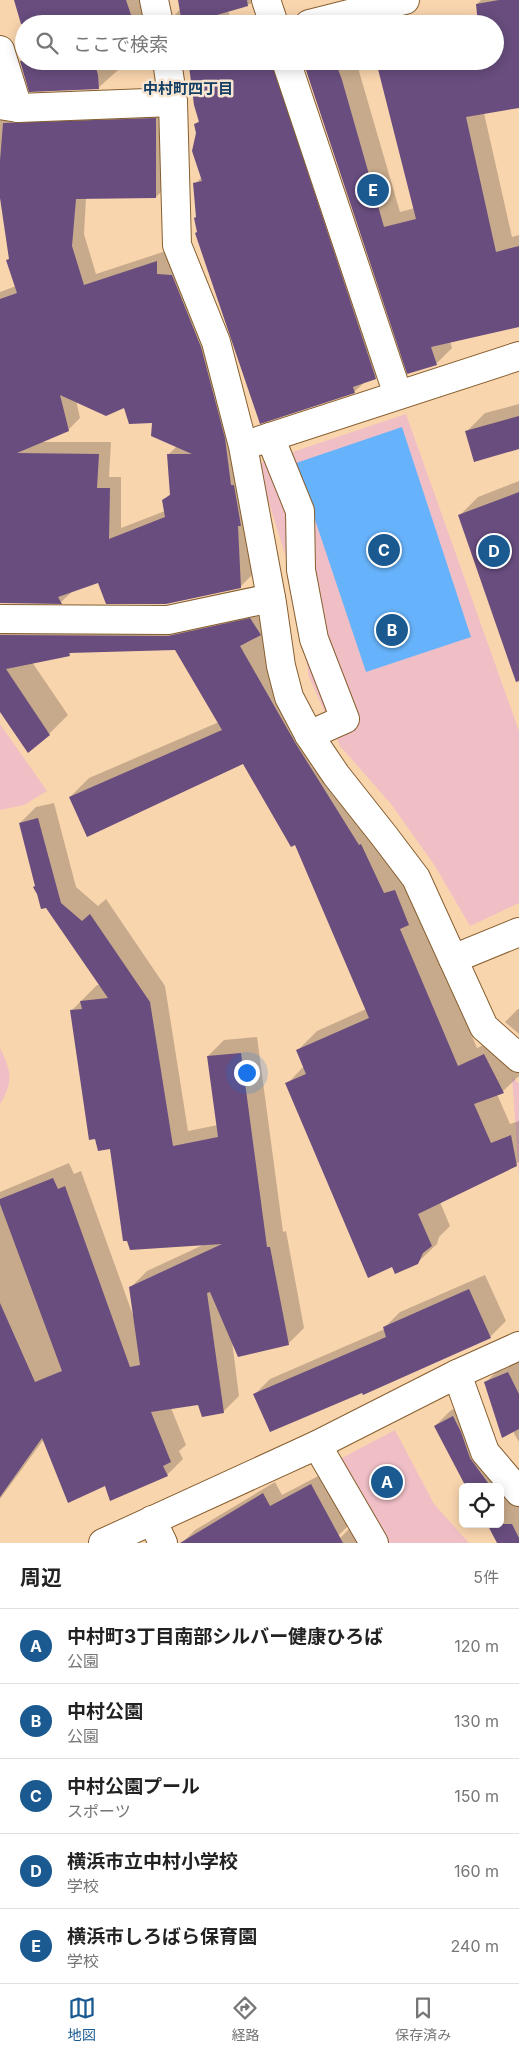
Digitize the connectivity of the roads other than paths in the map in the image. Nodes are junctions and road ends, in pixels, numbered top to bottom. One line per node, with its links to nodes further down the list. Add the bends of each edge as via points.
1 (154, 0): 4 (street)
2 (266, 0): 5 (street)
3 (405, 0): 6 (street)
4 (158, 15)
5 (271, 15)
6 (345, 15)
7 (0, 50): 11 (street)
8 (168, 70): 10 (street)
9 (289, 70): 13 (street)
10 (173, 102): 11 (street); 15 (street, via 178,245 216,342)
11 (9, 107)
12 (519, 356): 13 (street)
13 (398, 395): 14 (street)
14 (270, 437): 15 (street); 18 (street, via 300,511 301,570 314,639 346,719)
15 (243, 446): 16 (street)
16 (271, 598): 17 (street, via 168,620); 18 (street, via 289,697)
17 (0, 619)
18 (309, 735): 20 (street, via 416,878)
19 (519, 932): 20 (street)
20 (454, 959): 21 (street, via 484,1026)
21 (519, 1058)
22 (519, 1346): 23 (street)
23 (457, 1374): 24 (street); 25 (street, via 486,1452)
24 (317, 1445): 26 (street); 28 (street)
25 (519, 1492)
26 (158, 1531): 27 (street)
27 (103, 1543)
28 (374, 1543)

